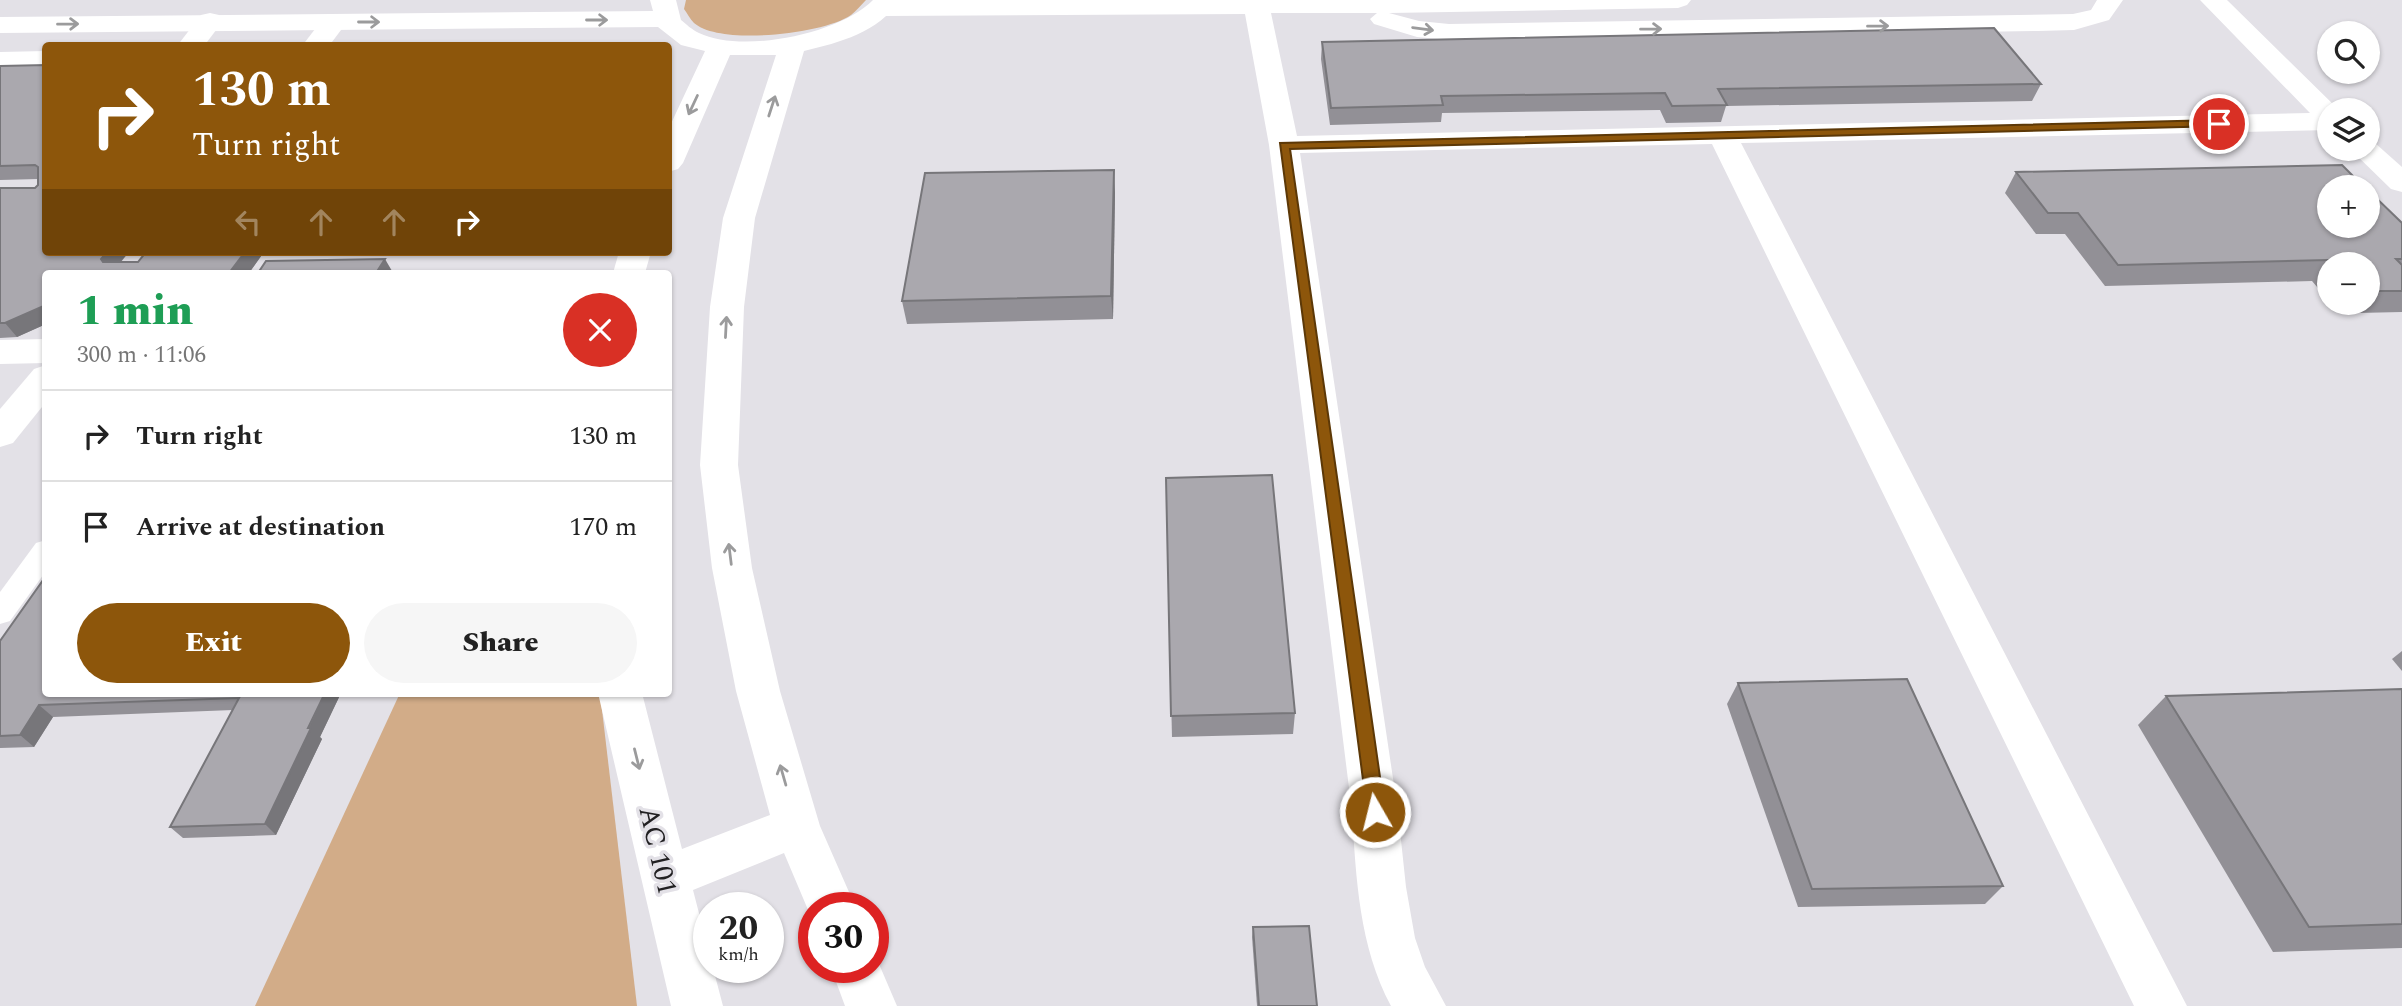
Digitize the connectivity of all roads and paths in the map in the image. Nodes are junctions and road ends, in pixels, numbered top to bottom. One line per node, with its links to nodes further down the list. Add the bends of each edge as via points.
1 (302, 0): 13 (street)
2 (1651, 0): 3 (street); 7 (street)
3 (1678, 0)
4 (2110, 0): 8 (street, one-way to 4, via 1417,29 1449,32 2074,22 2100,15)
5 (2213, 0): 22 (street)
6 (1435, 2): 7 (street); 8 (street)
7 (1551, 2)
8 (1335, 3): 10 (street)
9 (886, 4): 10 (street); 19 (street, via 861,24)
10 (1256, 4): 25 (street)
11 (664, 10): 14 (street, one-way to 11); 18 (street, via 686,36)
12 (210, 21): 13 (street); 15 (street, one-way to 12); 16 (street)
13 (282, 21): 14 (street)
14 (334, 22): 17 (street)
15 (0, 25)
16 (193, 42)
17 (318, 42)
18 (720, 47): 19 (street); 26 (street, one-way to 26)
19 (792, 47): 36 (street, one-way to 19, via 758,691 732,568 719,465 727,307 739,218)
20 (42, 59): 21 (street)
21 (0, 60)
22 (2317, 106)
23 (2317, 118): 24 (street)
24 (1723, 136): 25 (street); 43 (street)
25 (1284, 145): 42 (street, via 1385,912 1405,986)
26 (672, 154)
27 (2378, 161): 28 (street)
28 (2402, 183)
29 (42, 351): 30 (street)
30 (0, 352)
31 (42, 382): 32 (street)
32 (0, 434)
33 (42, 555): 34 (lane)
34 (0, 613)
35 (621, 697): 37 (street, AC 101, one-way to 37)
36 (797, 826): 37 (street); 38 (street)
37 (665, 878): 40 (street, AC 101)
38 (824, 892)
39 (862, 983): 41 (street)
40 (697, 1006)
41 (871, 1006)
42 (1420, 1006)
43 (2161, 1006)

